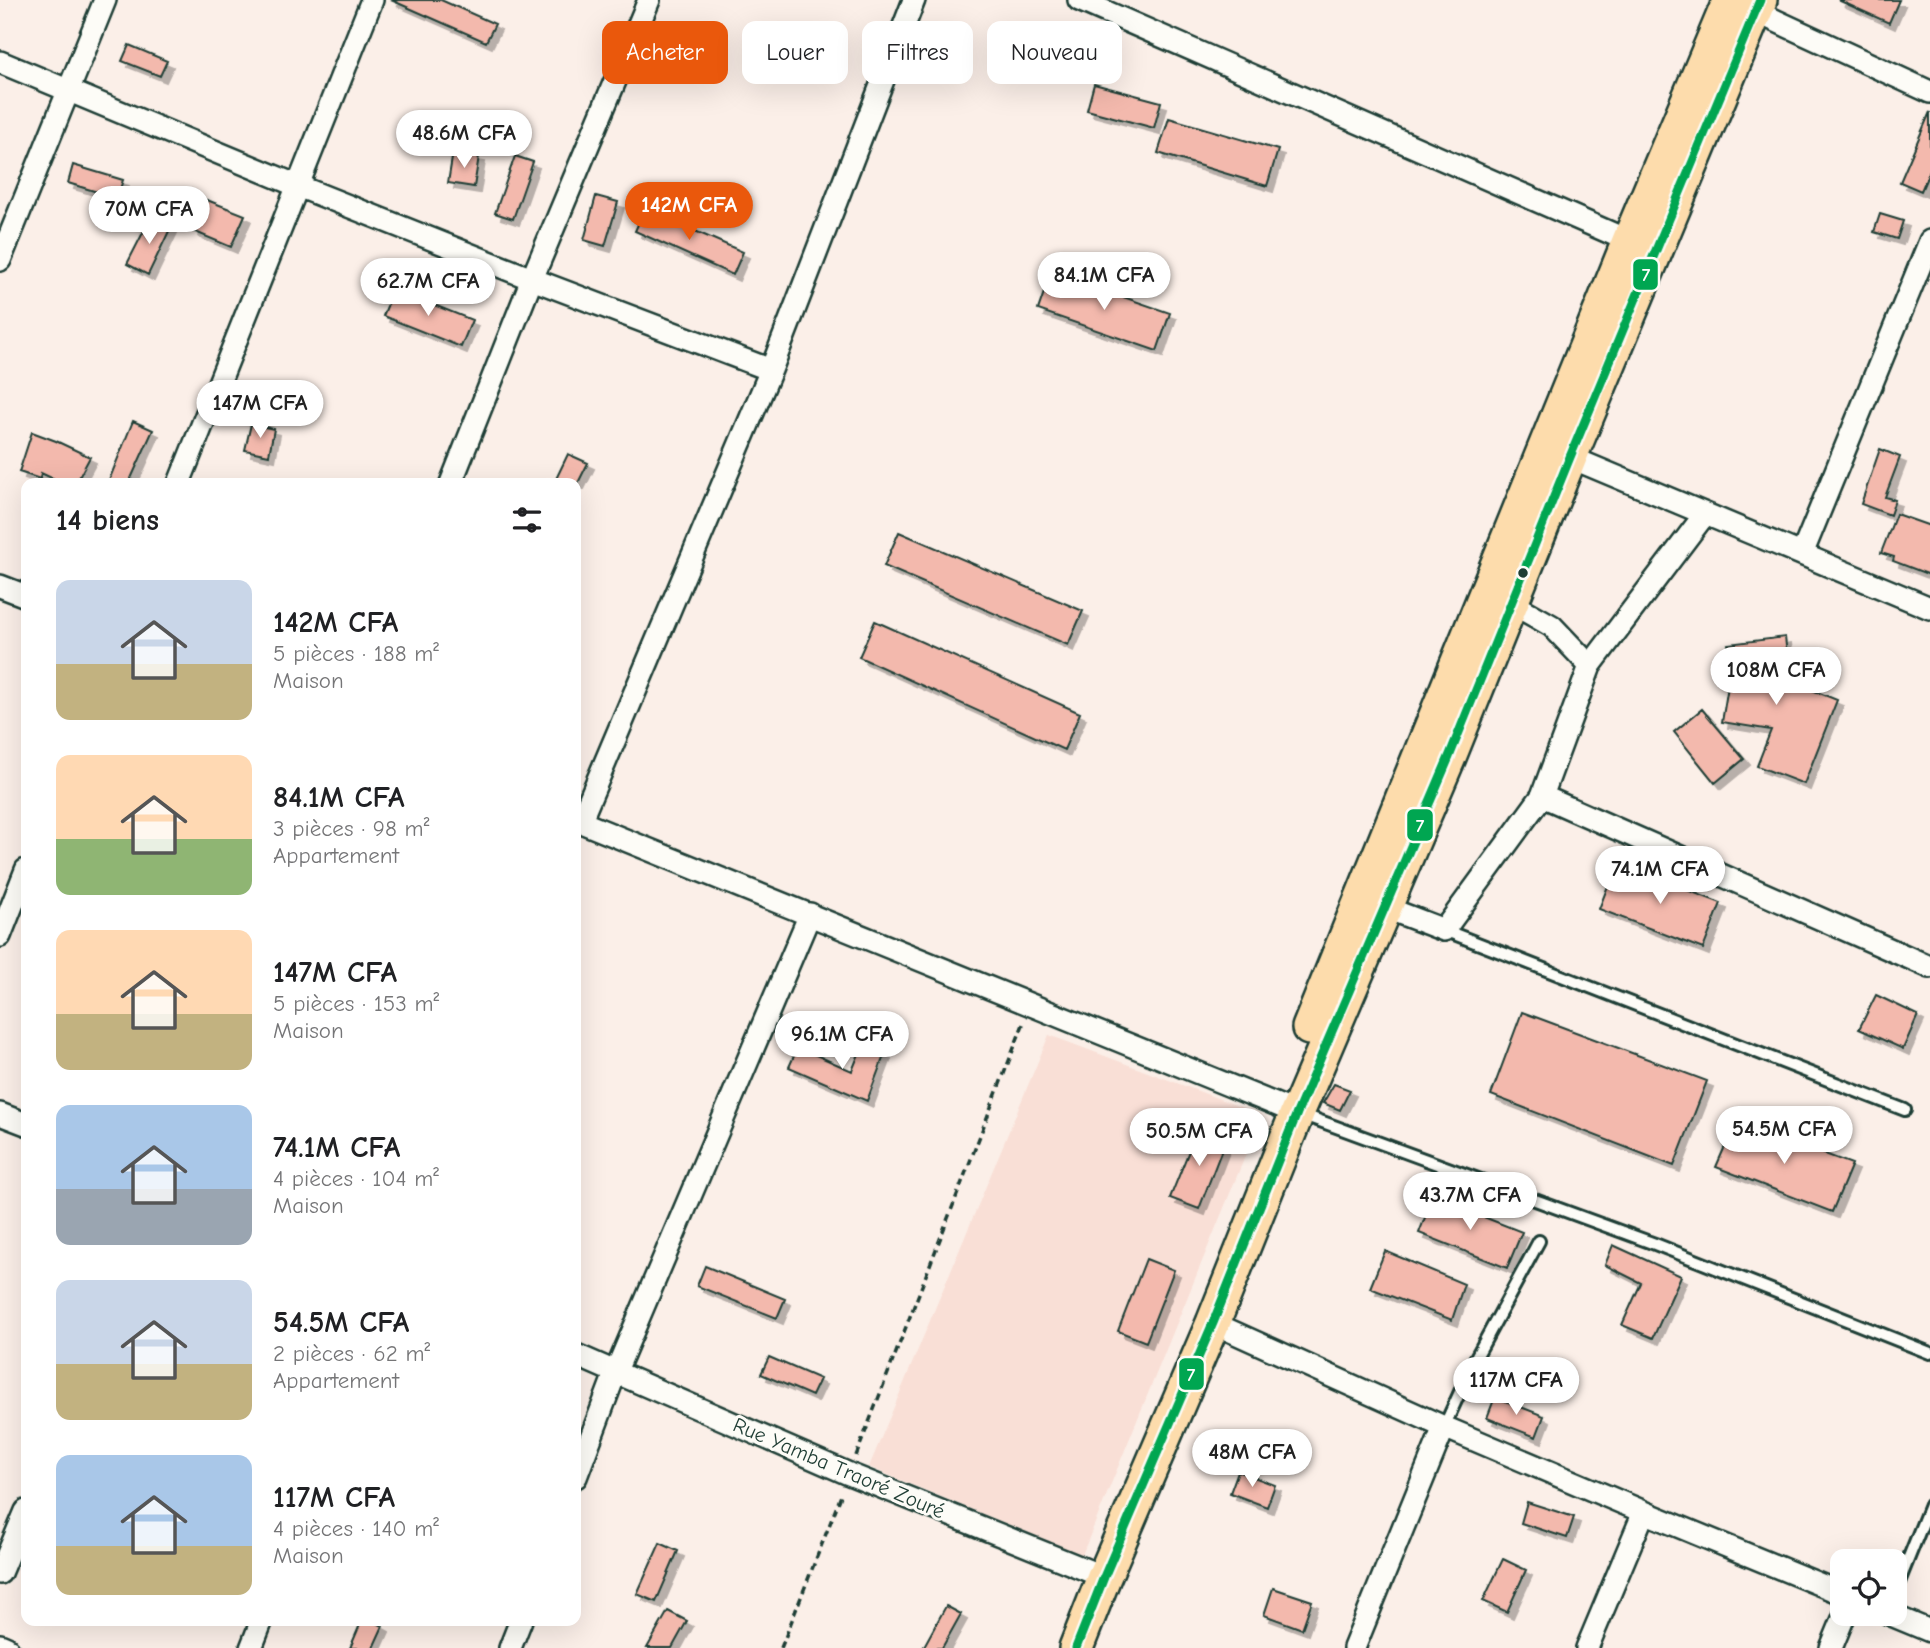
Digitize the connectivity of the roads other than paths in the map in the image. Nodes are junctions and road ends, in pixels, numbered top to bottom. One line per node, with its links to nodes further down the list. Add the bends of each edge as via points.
1 (105, 0): 8 (street)
2 (372, 0): 10 (street)
3 (649, 0): 14 (street)
4 (914, 0): 15 (street)
5 (1079, 0): 11 (street)
6 (1744, 3): 9 (street); 11 (main road); 16 (main road)
7 (0, 62): 8 (street)
8 (69, 91): 10 (street); 13 (street)
9 (1930, 92)
10 (298, 186): 14 (street); 17 (street)
11 (1629, 241): 16 (main road)
12 (1930, 241): 20 (street)
13 (0, 260)
14 (532, 279): 15 (street); 18 (street)
15 (771, 370): 27 (street)
16 (1558, 452): 19 (street); 23 (main road)
17 (181, 478)
18 (453, 478)
19 (1705, 514): 20 (street); 25 (street)
20 (1802, 554): 24 (street)
21 (0, 586): 22 (street)
22 (21, 594)
23 (1500, 596): 25 (street, via 1552,626); 30 (main road)
24 (1930, 608)
25 (1590, 666): 26 (street)
26 (1542, 796): 32 (street); 34 (street)
27 (581, 814)
28 (581, 822): 31 (street)
29 (21, 883): 33 (street)
30 (1373, 903): 32 (street); 35 (main road)
31 (810, 914): 35 (street); 43 (street)
32 (1444, 930): 36 (lane)
33 (0, 936)
34 (1930, 967)
35 (1287, 1109): 40 (main road); 41 (lane, via 1655,1244); 51 (main road)
36 (1905, 1110)
37 (0, 1114): 38 (street)
38 (21, 1123)
39 (1539, 1241): 44 (lane)
40 (1213, 1323): 44 (street); 51 (main road)
41 (1930, 1353)
42 (581, 1357): 43 (street, Rue Yamba Traoré Zouré)
43 (616, 1371): 45 (street); 51 (street, Rue Yamba Traoré Zouré, via 849,1474)
44 (1444, 1427): 47 (street); 64 (street)
45 (581, 1464)
46 (1930, 1505): 49 (lane)
47 (1644, 1512): 52 (street); 65 (street)
48 (21, 1523): 50 (street)
49 (1907, 1562)
50 (0, 1573)
51 (1095, 1573): 62 (main road); 63 (main road)
52 (1830, 1589)
53 (1907, 1621): 57 (street)
54 (260, 1626): 60 (street)
55 (519, 1626): 61 (street)
56 (1840, 1626): 66 (street)
57 (1930, 1631)
58 (0, 1645): 59 (street)
59 (7, 1648)
60 (251, 1648)
61 (510, 1648)
62 (1055, 1648)
63 (1076, 1648)
64 (1354, 1648)
65 (1587, 1648)
66 (1831, 1648)

